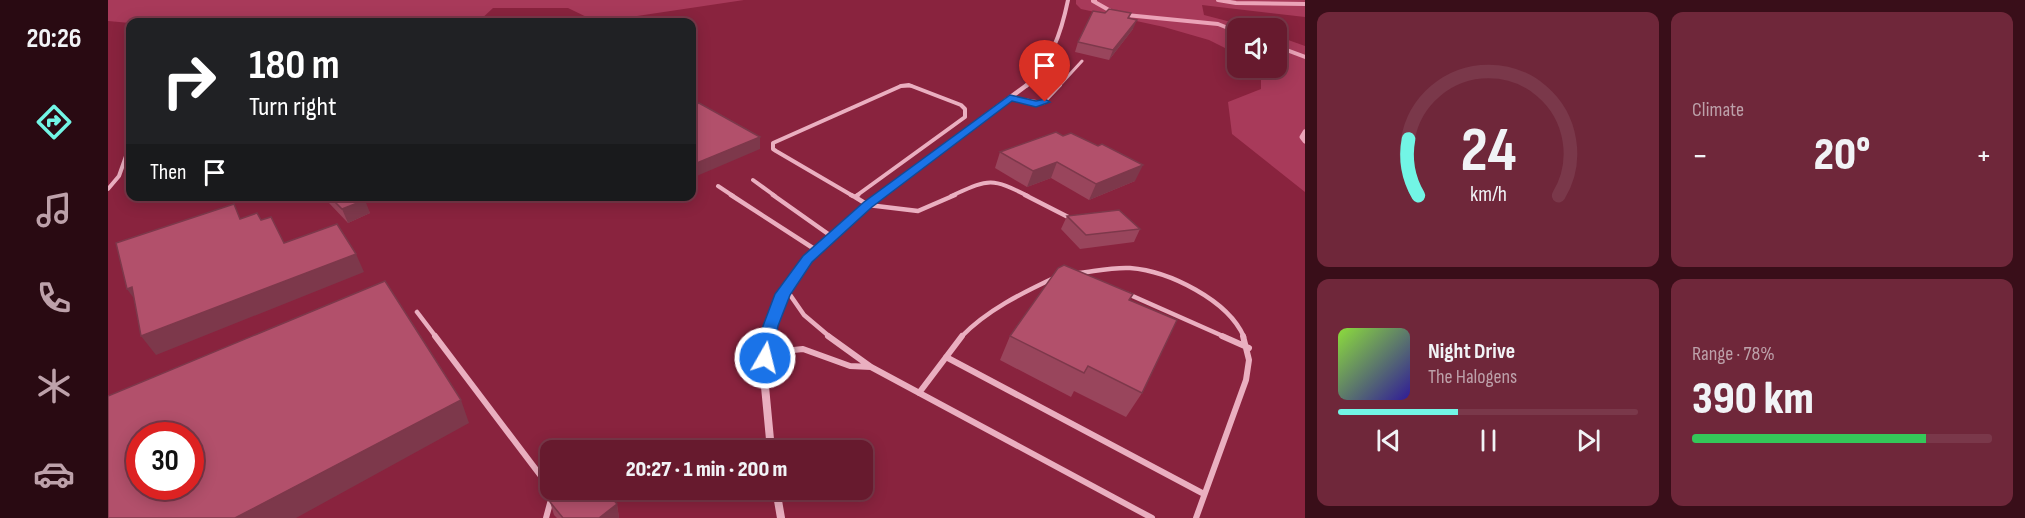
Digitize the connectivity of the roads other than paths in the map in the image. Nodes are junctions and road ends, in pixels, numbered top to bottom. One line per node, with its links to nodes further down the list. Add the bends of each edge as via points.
1 (1068, 0): 3 (street, via 1048,59)
2 (1082, 61): 3 (lane, via 1043,103)
3 (1010, 98): 9 (street)
4 (126, 157): 7 (lane, via 120,176)
5 (753, 180): 11 (lane)
6 (718, 186): 12 (lane)
7 (108, 189)
8 (855, 197): 8 (lane, via 776,151 773,143 905,85 963,106 964,118); 9 (lane)
9 (868, 205): 10 (lane, via 918,211 993,181); 11 (street)
10 (1072, 219)
11 (831, 236): 12 (street)
12 (816, 250): 17 (street)
13 (1080, 273): 14 (lane); 16 (lane); 20 (lane, via 1131,268 1187,286 1230,315)
14 (1072, 274)
15 (1064, 275): 21 (lane, via 1047,279 985,315 963,334)
16 (1090, 277)
17 (786, 289): 22 (street, via 770,326); 23 (lane, via 798,309 818,329 856,352)
18 (1122, 291): 20 (lane)
19 (417, 312): 28 (lane, via 553,492)
20 (1249, 348): 26 (lane, via 1246,380)
21 (946, 357): 24 (lane); 26 (lane)
22 (765, 358): 23 (lane, via 803,349 850,366); 25 (street)
23 (871, 367): 24 (lane)
24 (919, 393): 30 (lane)
25 (770, 440)
26 (1204, 494): 31 (lane)
27 (778, 500): 29 (street)
28 (546, 518)
29 (781, 518)
30 (1152, 518)
31 (1196, 518)

